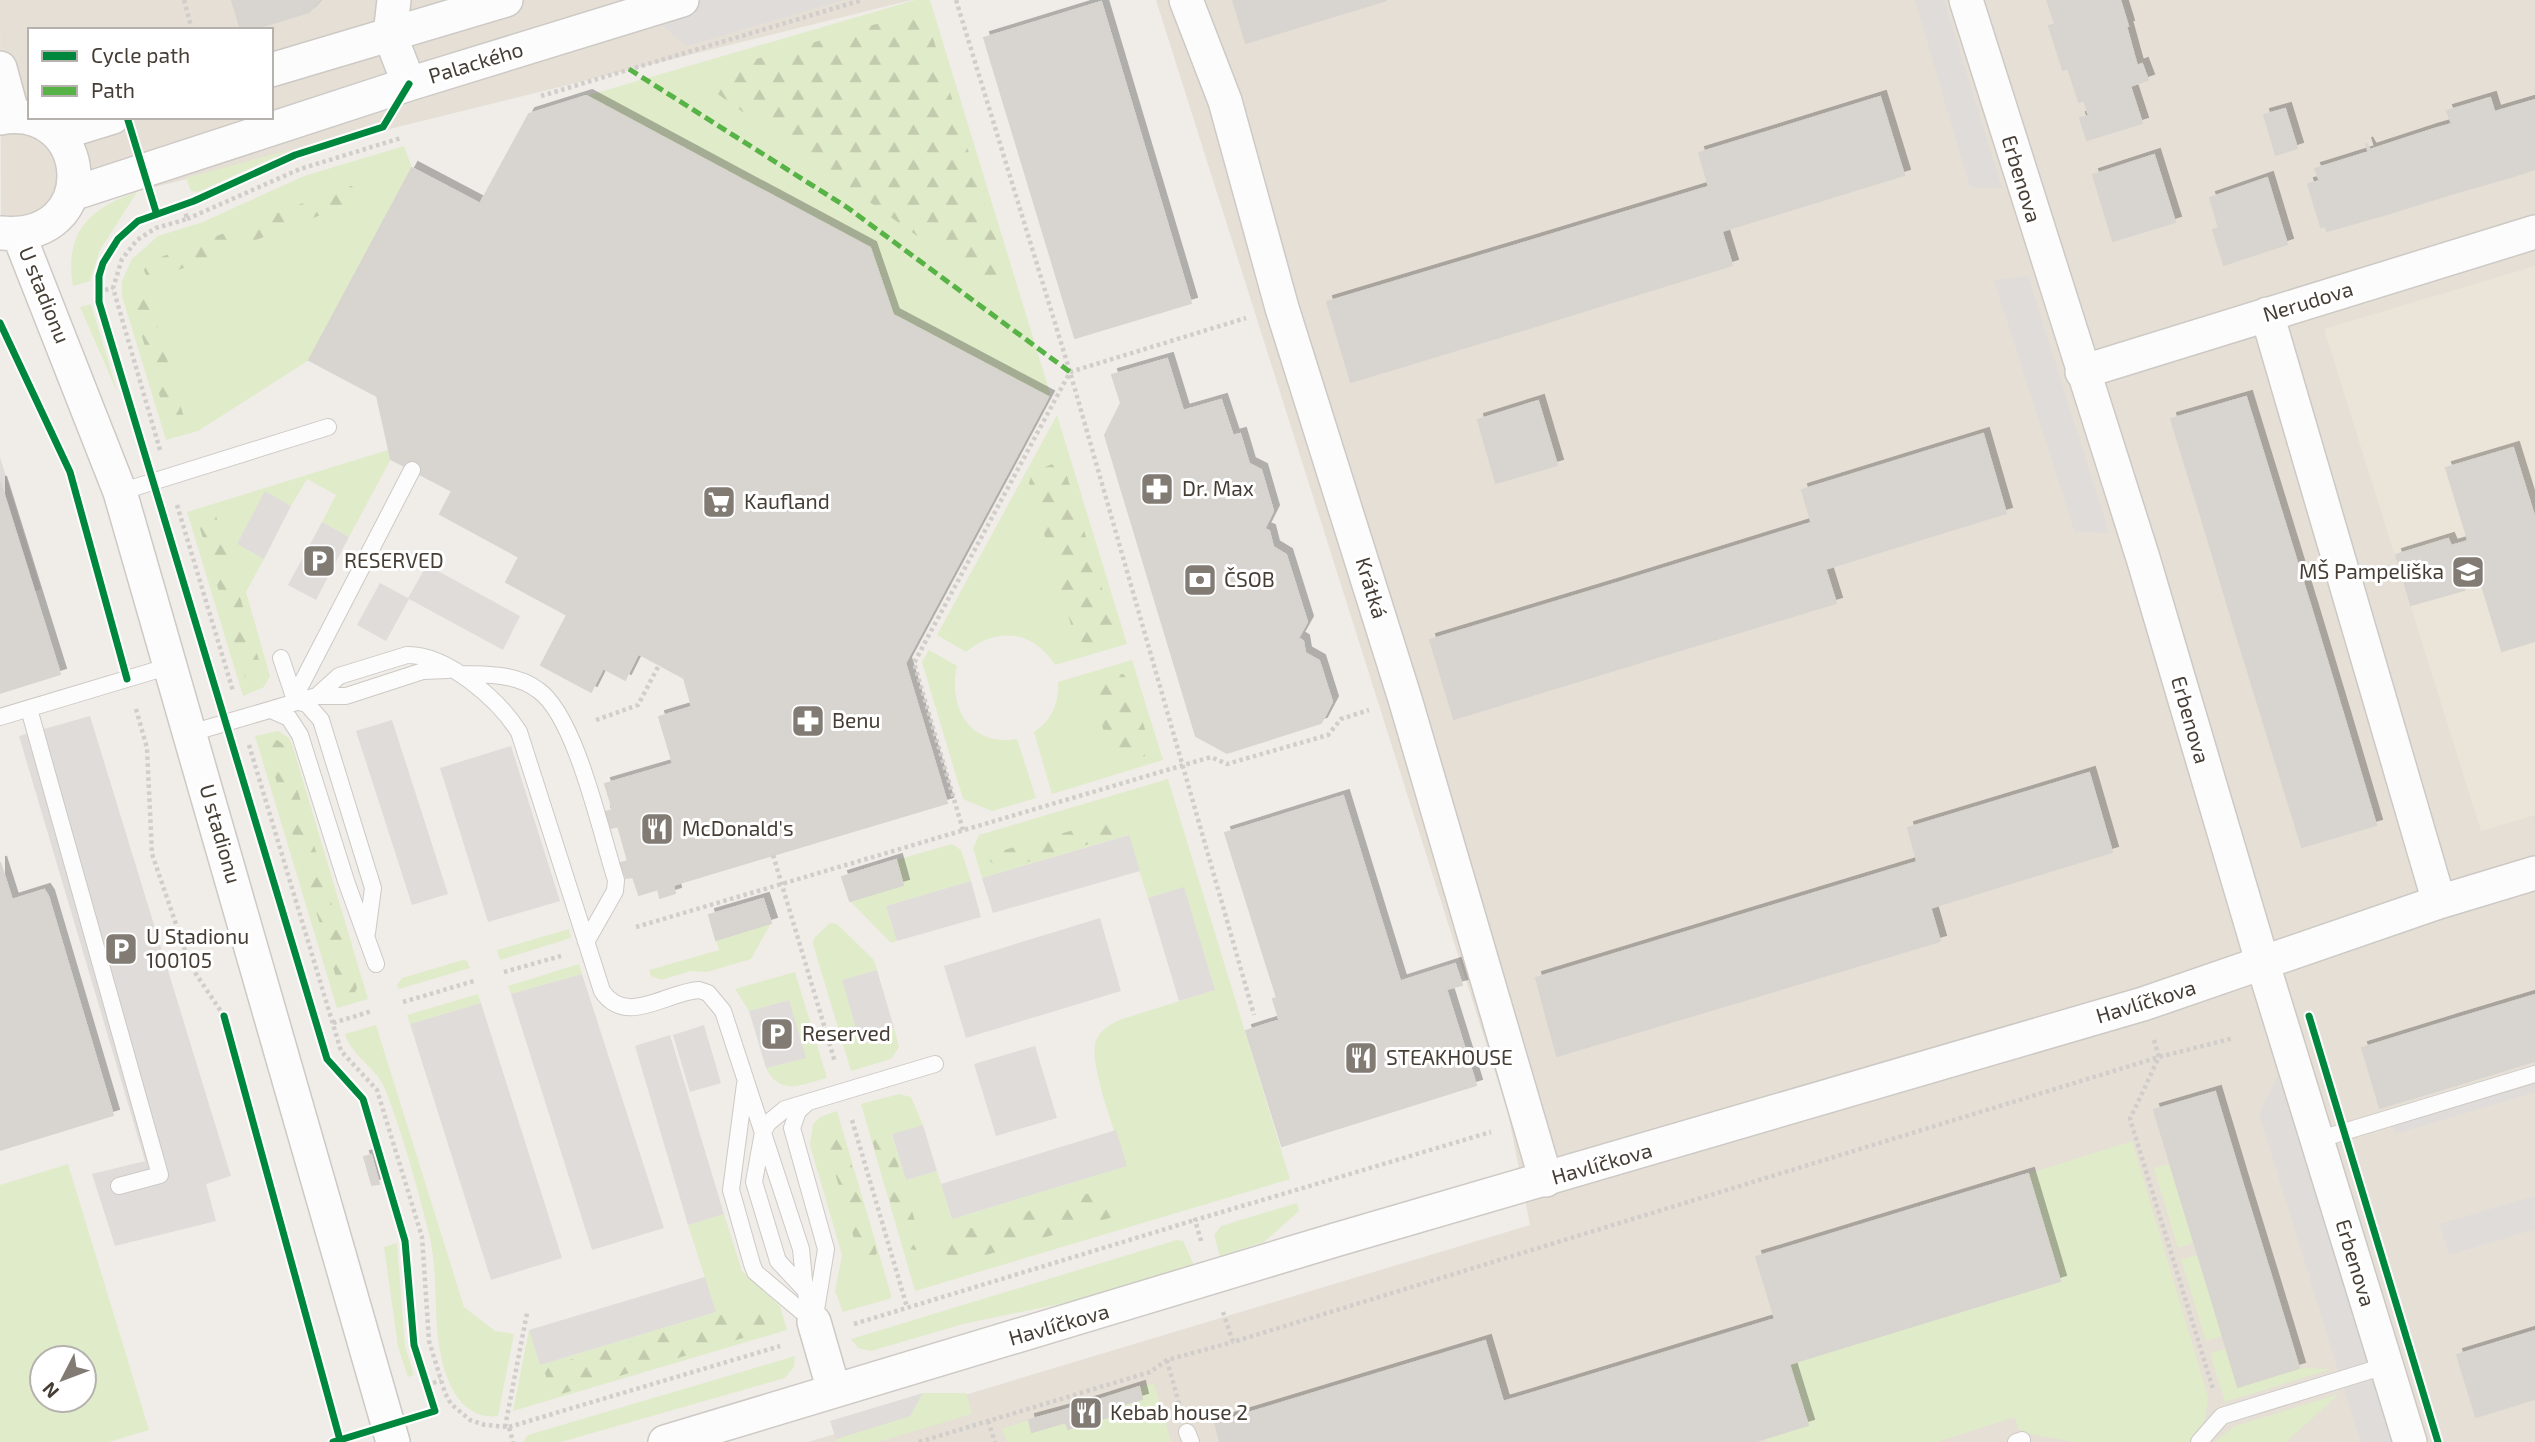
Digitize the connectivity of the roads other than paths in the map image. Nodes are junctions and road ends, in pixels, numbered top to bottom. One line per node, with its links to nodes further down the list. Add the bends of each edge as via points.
1 (394, 0): 6 (street)
2 (506, 0): 6 (street)
3 (682, 0): 9 (street, Palackého)
4 (1186, 0): 42 (street, Krátká, via 1225,101 1282,307 1405,699)
5 (1966, 0): 17 (street, Erbenova)
6 (390, 35): 8 (street); 9 (street)
7 (0, 68): 10 (street)
8 (273, 69)
9 (409, 84): 13 (street, Palackého)
10 (7, 117): 12 (street, via 37,121)
11 (107, 119): 12 (street)
12 (58, 134): 13 (street, via 74,162)
13 (72, 194): 15 (street, U stadionu, via 52,223 36,232)
14 (2535, 232): 16 (street, Nerudova)
15 (10, 234): 20 (street, U stadionu)
16 (2267, 314): 17 (street, Nerudova); 30 (street)
17 (2082, 372): 33 (street, Erbenova, via 2143,558)
18 (328, 427): 20 (lane)
19 (412, 470): 24 (lane)
20 (120, 492): 22 (street, U stadionu)
21 (281, 658): 24 (lane)
22 (170, 666): 25 (lane); 28 (street, U stadionu)
23 (456, 672): 24 (lane, via 419,655 407,655 339,676 317,696); 32 (lane, via 498,705 519,732); 32 (lane, via 506,676 539,690 569,732 616,880 615,891)
24 (295, 701): 26 (lane); 31 (lane, via 307,704 321,720 373,888)
25 (29, 709): 27 (lane); 43 (lane, via 160,1175)
26 (271, 710): 28 (lane); 31 (lane, via 289,718 300,735)
27 (0, 717)
28 (191, 733): 48 (street, U stadionu)
29 (2535, 873): 30 (street, Havlíčkova)
30 (2439, 902): 33 (street, Havlíčkova)
31 (367, 935): 34 (lane)
32 (586, 942): 37 (lane, via 602,991 615,1005 630,1009 689,990 708,993 723,1011)
33 (2262, 961): 41 (street, Erbenova); 42 (street, Havlíčkova, via 2143,1004)
34 (376, 964)
35 (935, 1064): 38 (lane)
36 (2535, 1074): 41 (lane)
37 (745, 1082): 39 (lane, via 761,1103); 40 (lane); 45 (lane, via 731,1190 755,1272)
38 (807, 1103): 39 (lane); 45 (lane, via 798,1111 792,1128 826,1249)
39 (780, 1112): 40 (lane)
40 (763, 1132): 44 (lane, via 801,1249); 44 (lane, via 754,1182 778,1261)
41 (2317, 1140): 46 (street, Erbenova)
42 (1546, 1180): 47 (street, Havlíčkova)
43 (119, 1186)
44 (805, 1290): 45 (lane)
45 (803, 1332): 47 (street)
46 (2388, 1365): 50 (lane, via 2222,1416); 51 (street, Erbenova)
47 (834, 1391): 49 (street, Havlíčkova)
48 (391, 1433)
49 (665, 1442)
50 (2199, 1442)
51 (2410, 1442)

